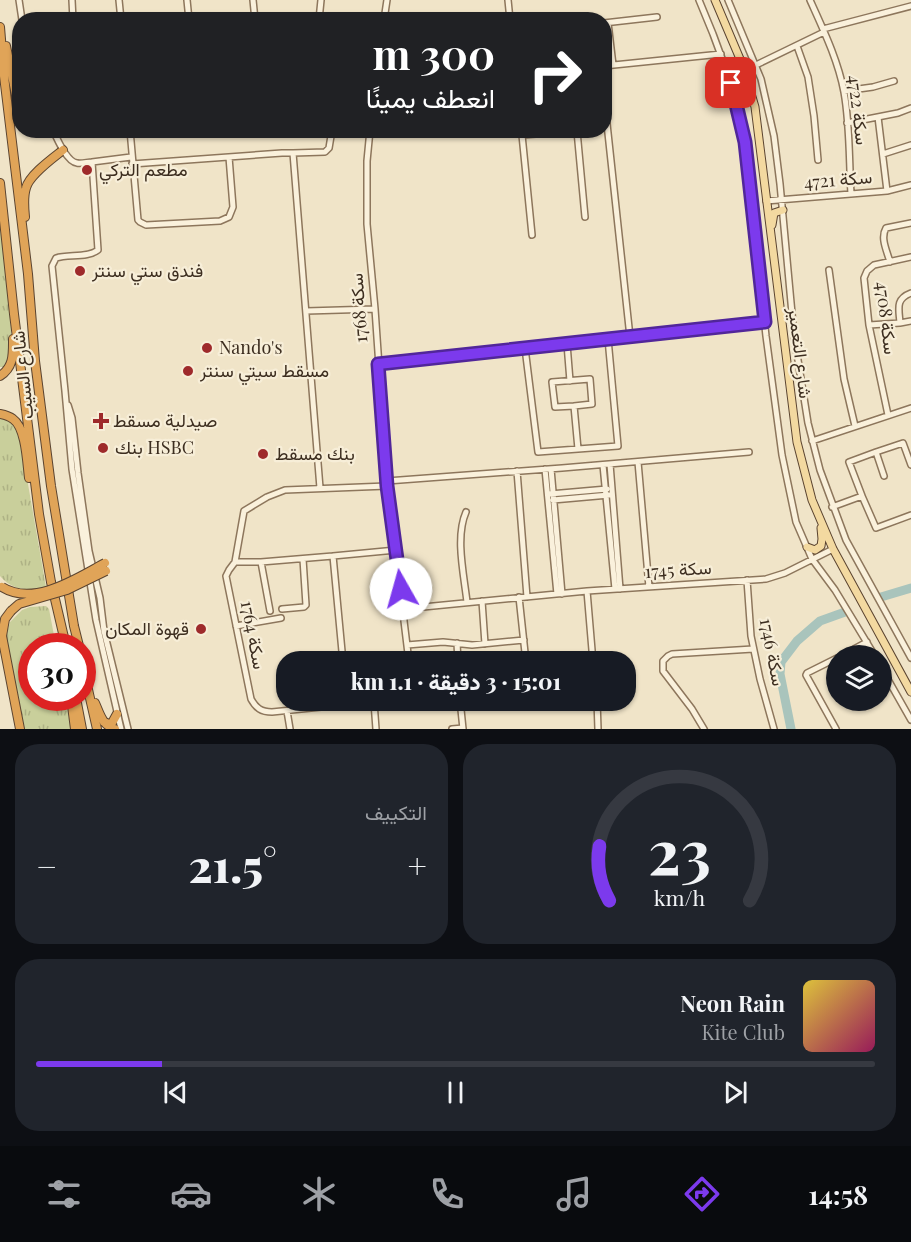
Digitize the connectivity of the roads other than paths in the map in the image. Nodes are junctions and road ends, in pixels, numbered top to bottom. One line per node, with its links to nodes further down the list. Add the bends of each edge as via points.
1 (699, 0): 12 (street)
2 (715, 0): 42 (main road, شارع التعمير, via 743,66 755,107)
3 (728, 0): 15 (street)
4 (810, 0): 10 (street, سكة 4722)
5 (911, 6): 10 (street)
6 (657, 17): 8 (street)
7 (0, 18): 16 (highway)
8 (612, 22)
9 (0, 27): 48 (highway, شارع السيب)
10 (824, 31): 11 (street); 18 (street, سكة 4722)
11 (796, 46): 15 (street); 35 (street, via 808,77)
12 (721, 54): 14 (street); 57 (street, via 745,142)
13 (612, 59): 14 (street)
14 (613, 65)
15 (756, 65): 41 (street, via 774,136)
16 (12, 76)
17 (894, 81): 18 (street)
18 (844, 92): 21 (street, سكة 4722)
19 (911, 108): 20 (street)
20 (878, 117): 21 (street); 32 (street)
21 (847, 123): 40 (street, سكة 4722)
22 (57, 138): 30 (street)
23 (131, 138): 34 (street)
24 (331, 138): 31 (street, via 325,152)
25 (369, 138): 53 (street, سكة 1768, via 367,224)
26 (522, 138): 47 (street)
27 (578, 138): 44 (street)
28 (609, 138): 60 (street)
29 (911, 145): 32 (street)
30 (63, 150): 36 (street, via 73,162); 48 (highway, via 26,185)
31 (293, 153): 33 (street); 54 (street)
32 (883, 154): 39 (street)
33 (228, 157): 34 (street); 34 (street, via 233,207 229,217 146,225 138,220)
34 (132, 160): 36 (street)
35 (818, 160)
36 (92, 162): 67 (street, via 98,250 56,258 52,266)
37 (0, 183): 55 (highway, شارع السيب)
38 (911, 185): 39 (street, سكة 4721)
39 (887, 191): 40 (street, سكة 4721)
40 (851, 194): 41 (street, سكة 4721)
41 (782, 200): 42 (street, سكة 4721); 43 (street)
42 (766, 201): 46 (main road, شارع التعمير)
43 (783, 210): 46 (main road, via 774,213); 73 (street, via 794,335)
44 (585, 217)
45 (911, 223): 50 (street, via 886,228 884,238)
46 (770, 230): 92 (main road, شارع التعمير, via 795,437)
47 (532, 235)
48 (26, 257): 117 (highway, شارع السيب, via 51,486)
49 (911, 257): 50 (street, سكة 4708)
50 (890, 262): 59 (street, سكة 4708, via 874,265 864,278)
51 (829, 270): 72 (street, via 844,379)
52 (911, 293): 58 (street, via 899,302)
53 (375, 309): 54 (street); 64 (street, سكة 1768)
54 (306, 311): 84 (street)
55 (14, 314): 65 (highway, via 13,359); 90 (highway, شارع السيب)
56 (911, 321): 58 (street)
57 (765, 322): 60 (street); 93 (street, via 782,455 796,522)
58 (900, 323): 59 (street)
59 (869, 325): 71 (street, سكة 4708)
60 (630, 337): 61 (street)
61 (608, 339): 62 (street); 74 (street, via 618,446)
62 (567, 344): 63 (street); 66 (street)
63 (525, 348): 64 (street); 74 (street, via 538,452)
64 (378, 364): 83 (street, سكة 1768)
65 (0, 376)
66 (570, 381): 68 (street, via 552,382 555,407); 68 (street, via 590,379 591,404)
67 (65, 391): 146 (street, via 72,469 90,584); 156 (street, via 89,551)
68 (574, 406): 74 (street)
69 (911, 408): 71 (street)
70 (0, 414): 90 (highway, via 14,419 21,430)
71 (888, 415): 72 (street)
72 (855, 426): 73 (street)
73 (812, 441): 88 (street)
74 (578, 449)
75 (748, 452): 77 (street)
76 (876, 452): 79 (street, via 903,443); 82 (street); 86 (street, via 849,462)
77 (638, 462): 78 (street); 103 (street)
78 (606, 465): 80 (street); 85 (street)
79 (911, 465)
80 (548, 469): 81 (street); 87 (street)
81 (518, 471): 83 (street); 108 (street)
82 (884, 476)
83 (387, 483): 84 (street); 95 (street, سكة 1768)
84 (320, 488): 99 (street, via 275,493 244,511)
85 (609, 492): 87 (street); 104 (street)
86 (862, 496): 88 (street); 91 (street, via 876,528)
87 (551, 497): 106 (street)
88 (832, 507): 131 (street, via 846,540)
89 (466, 512): 110 (street, via 460,534)
90 (39, 514): 116 (highway, شارع السيب)
91 (911, 515)
92 (820, 519): 93 (main road, via 822,543 815,550); 94 (main road, شارع التعمير)
93 (807, 547): 98 (street)
94 (832, 549): 98 (street, سكة 1745); 134 (main road, شارع التعمير)
95 (396, 550): 96 (street); 112 (street, سكة 1768)
96 (333, 556): 97 (street); 126 (street)
97 (303, 559): 100 (street); 111 (street, via 306,605)
98 (812, 559): 101 (street, سكة 1745, via 785,573); 119 (street)
99 (235, 562): 100 (street); 115 (street, سكة 1764, via 226,576)
100 (261, 562): 113 (street)
101 (747, 580): 103 (street, سكة 1745); 125 (street, سكة 1746)
102 (1, 587): 150 (highway, bridge, via 22,595 43,592 106,567 67,590 19,604 5,619 2,636)
103 (649, 587): 104 (street, سكة 1745)
104 (617, 589): 105 (street, سكة 1745)
105 (587, 591): 106 (street, سكة 1745); 130 (street)
106 (559, 594): 108 (street, سكة 1745)
107 (519, 597): 108 (street, سكة 1745); 109 (street, سكة 1745); 118 (street)
108 (527, 597)
109 (482, 601): 110 (street, سكة 1745); 121 (street)
110 (467, 602): 112 (street, سكة 1745)
111 (282, 609)
112 (403, 609): 122 (street, سكة 1768)
113 (270, 611)
114 (281, 618): 115 (street)
115 (236, 626): 139 (street, سكة 1764, via 251,699 262,711)
116 (63, 633)
117 (77, 633)
118 (524, 640): 121 (street); 129 (street)
119 (867, 642): 123 (street); 124 (street)
120 (457, 643): 121 (street); 122 (street); 128 (street)
121 (485, 644)
122 (407, 645): 127 (street, سكة 1768)
123 (861, 645)
124 (868, 645)
125 (753, 649): 161 (street, via 672,654 663,661 663,671); 162 (street, سكة 1746)
126 (342, 651)
127 (408, 651)
128 (457, 651)
129 (525, 651)
130 (592, 651)
131 (910, 652)
132 (826, 664): 145 (street, via 806,675)
133 (892, 687): 147 (street)
134 (911, 692)
135 (96, 706): 148 (highway)
136 (73, 711): 151 (highway)
137 (79, 711): 152 (highway)
138 (93, 711): 153 (highway)
139 (278, 711)
140 (289, 711): 157 (street)
141 (375, 711): 158 (street)
142 (461, 711): 149 (street)
143 (598, 711): 160 (street)
144 (826, 711): 163 (street)
145 (826, 711)
146 (117, 714): 148 (highway, via 112,723); 155 (street)
147 (911, 720)
148 (103, 721): 154 (highway)
149 (463, 728): 159 (street)
150 (21, 729)
151 (75, 729)
152 (82, 729)
153 (97, 729)
154 (115, 729)
155 (121, 729)
156 (128, 729)
157 (290, 729)
158 (376, 729)
159 (452, 729)
160 (598, 729)
161 (704, 729)
162 (774, 729)
163 (836, 729)

